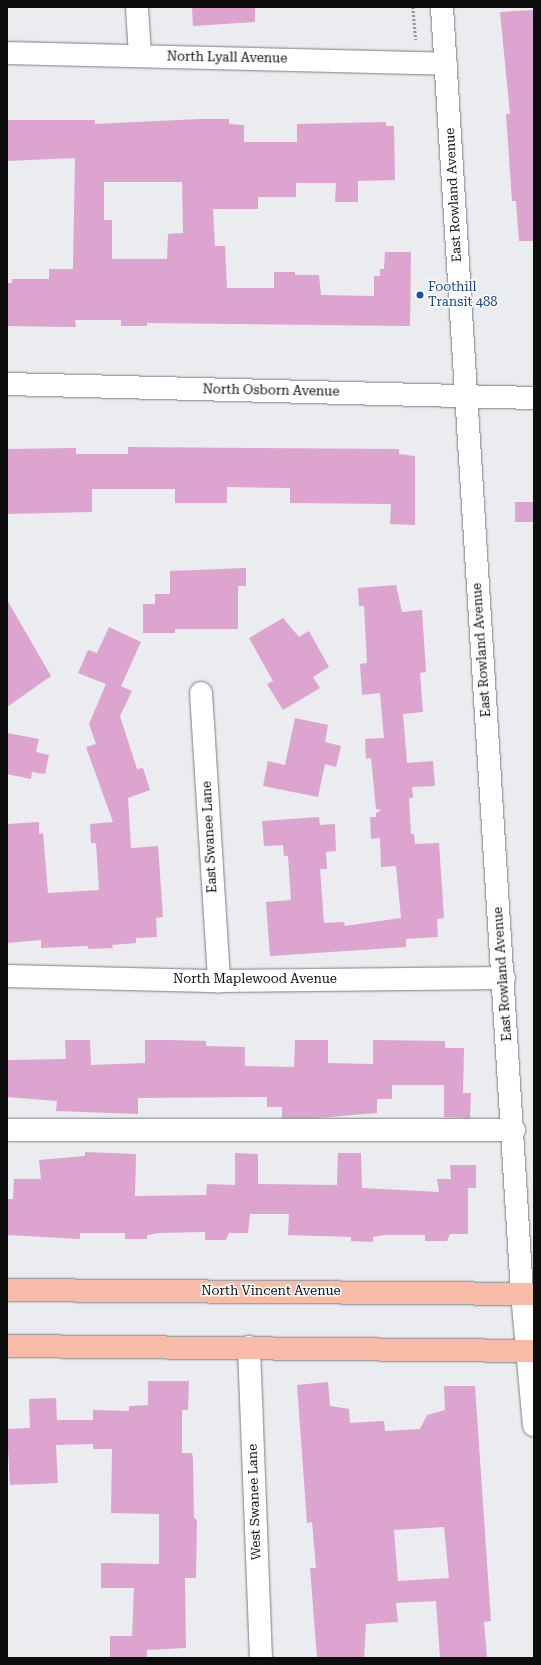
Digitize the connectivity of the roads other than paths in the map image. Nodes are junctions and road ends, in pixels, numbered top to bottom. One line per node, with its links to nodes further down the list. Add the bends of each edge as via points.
1 (137, 7): 4 (street)
2 (442, 7): 5 (street, East Rowland Avenue)
3 (7, 53): 4 (street, North Lyall Avenue)
4 (140, 56): 5 (street, North Lyall Avenue)
5 (446, 64): 7 (street, East Rowland Avenue)
6 (7, 384): 7 (street, North Osborn Avenue)
7 (465, 396): 8 (street, North Osborn Avenue); 11 (street, East Rowland Avenue)
8 (534, 398)
9 (201, 693): 12 (street, East Swanee Lane)
10 (7, 976): 12 (street, North Maplewood Avenue)
11 (504, 978): 12 (street, North Maplewood Avenue); 14 (street, East Rowland Avenue)
12 (219, 981)
13 (7, 1130): 14 (street)
14 (514, 1130): 16 (street, East Rowland Avenue)
15 (7, 1290): 16 (main road, North Vincent Avenue)
16 (528, 1294): 19 (street, East Rowland Avenue)
17 (7, 1346): 18 (main road)
18 (249, 1347): 19 (main road); 21 (street, West Swanee Lane)
19 (531, 1351): 20 (street, East Rowland Avenue)
20 (534, 1425)
21 (261, 1658)

